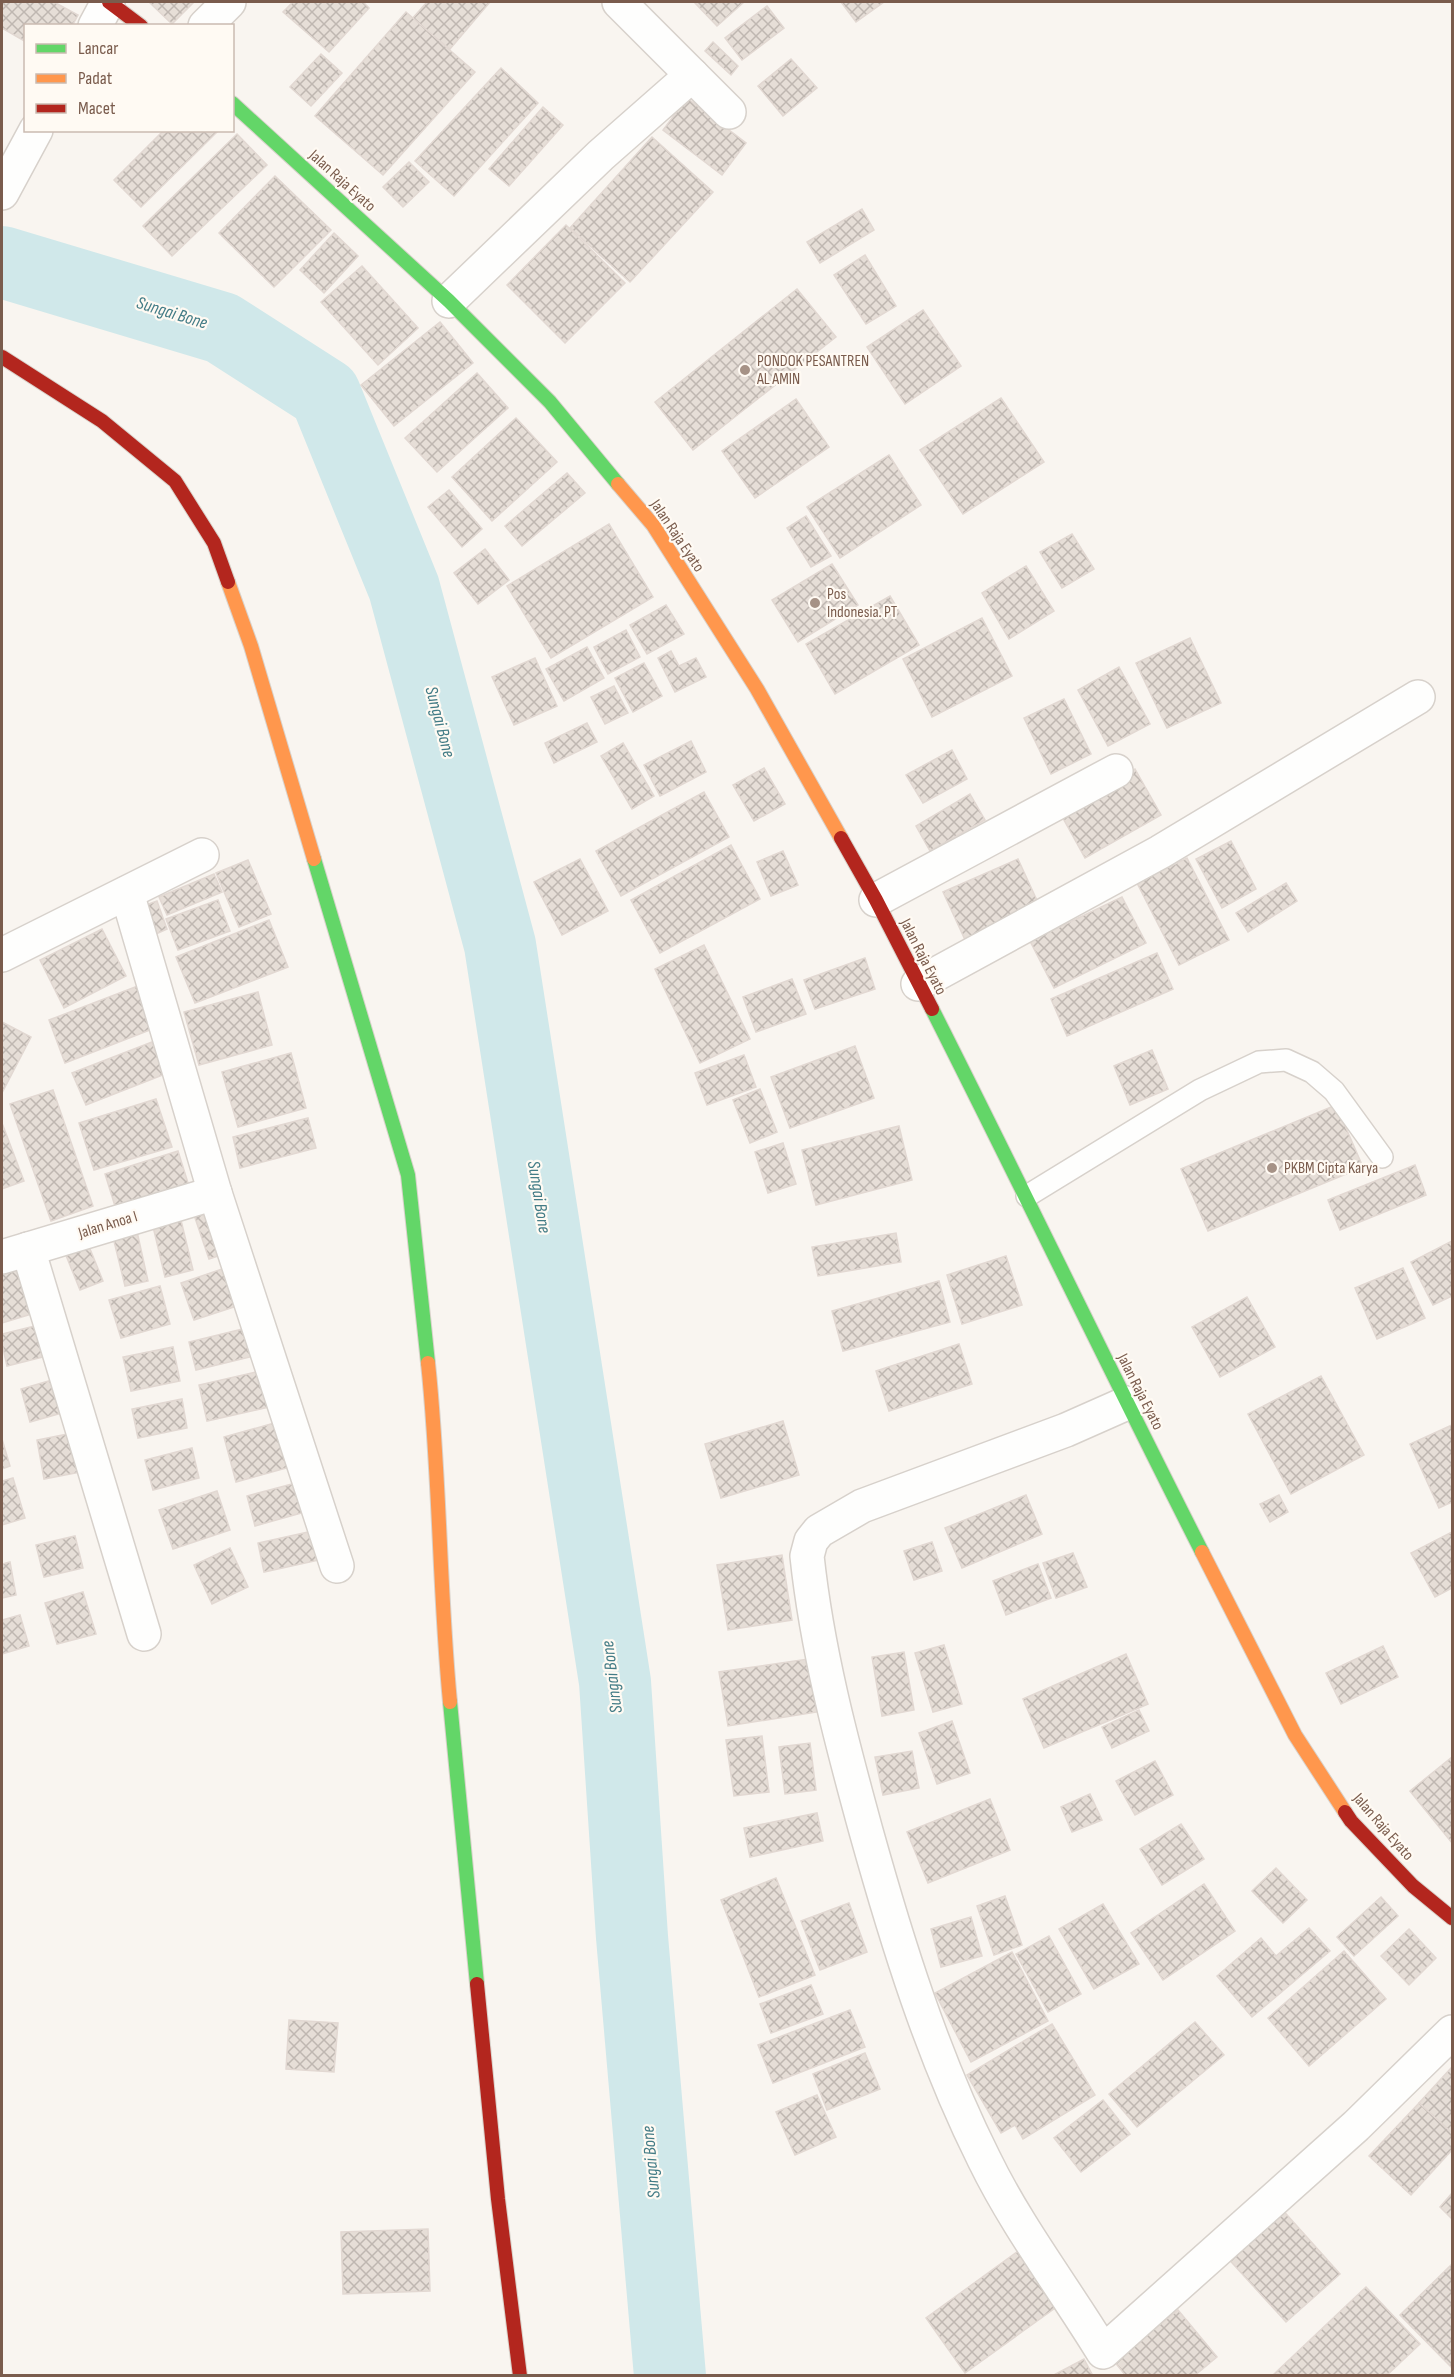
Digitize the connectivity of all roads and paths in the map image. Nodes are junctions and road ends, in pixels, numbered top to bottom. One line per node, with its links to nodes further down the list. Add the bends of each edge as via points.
1 (109, 2): 4 (street); 5 (main road)
2 (229, 2): 6 (street)
3 (619, 2): 7 (street)
4 (95, 24)
5 (138, 24)
6 (207, 24)
7 (692, 75): 9 (street); 12 (street, via 601,155)
8 (234, 106): 12 (main road, Jalan Raja Eyato)
9 (729, 112)
10 (29, 142): 11 (street)
11 (2, 193)
12 (449, 301): 18 (main road, Jalan Raja Eyato, via 550,402 653,525 757,689)
13 (2, 357): 31 (main road, via 102,421 175,481 214,543 251,646 408,1175 434,1421 443,1635 498,2199)
14 (1418, 697): 20 (street, via 1160,852)
15 (1116, 771): 18 (street)
16 (202, 855): 17 (street)
17 (128, 893): 19 (street); 22 (street)
18 (876, 900): 20 (main road, Jalan Raja Eyato)
19 (2, 955)
20 (918, 984): 23 (main road, Jalan Raja Eyato)
21 (1382, 1157): 23 (lane, via 1334,1091 1312,1072 1286,1060 1259,1062 1200,1090)
22 (215, 1193): 24 (street, Jalan Anoa I); 26 (street)
23 (1027, 1196): 25 (main road, Jalan Raja Eyato)
24 (15, 1253): 27 (street)
25 (1127, 1403): 28 (main road, Jalan Raja Eyato, via 1295,1735 1351,1821 1413,1886); 30 (street, via 1066,1430 862,1506 819,1531 807,1556 822,1657 845,1754 916,1993 984,2160)
26 (337, 1566)
27 (144, 1634)
28 (1452, 1918)
29 (1452, 2032): 30 (street)
30 (1109, 2364)
31 (520, 2376)

